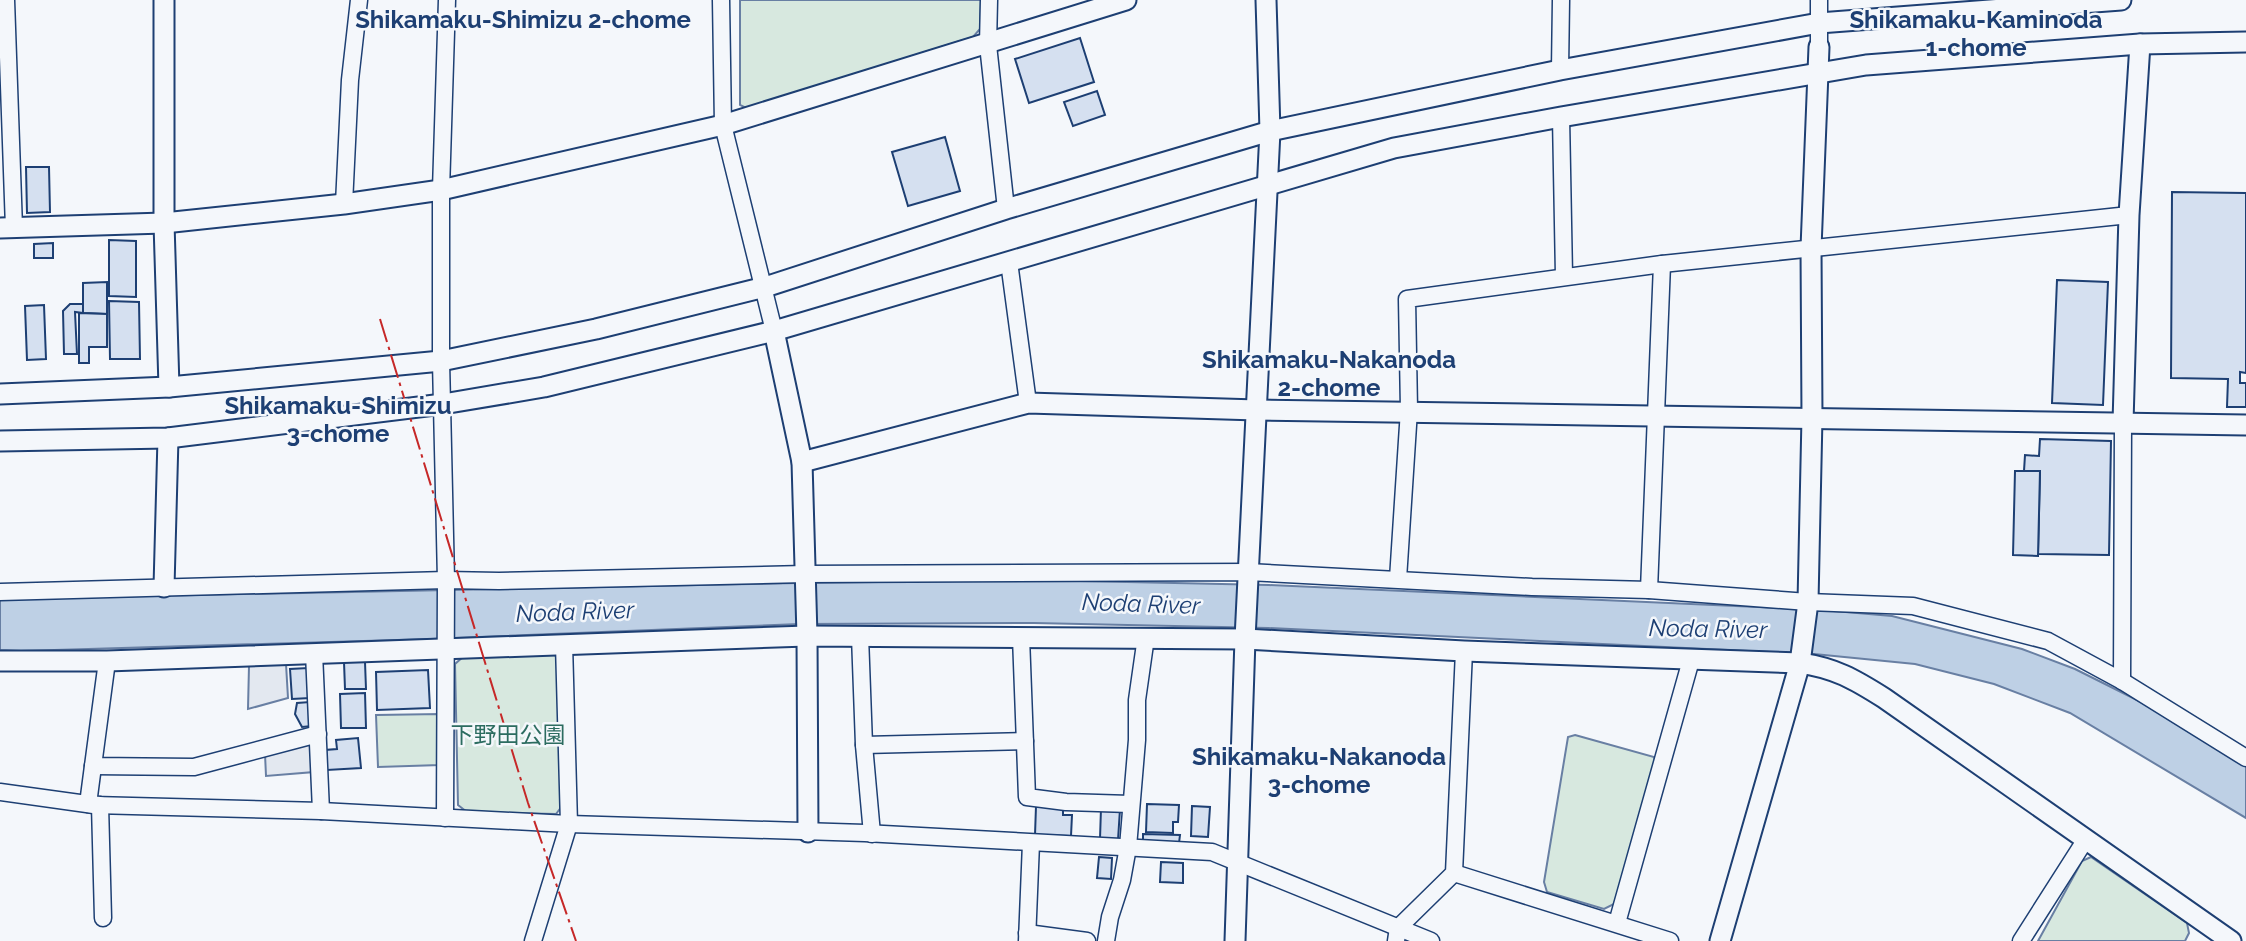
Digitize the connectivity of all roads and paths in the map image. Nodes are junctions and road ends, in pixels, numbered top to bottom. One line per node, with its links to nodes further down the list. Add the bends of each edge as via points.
1 (6, 0): 28 (street)
2 (164, 0): 27 (street)
3 (359, 0): 24 (street)
4 (447, 0): 23 (street)
5 (721, 0): 20 (street)
6 (989, 0): 15 (street)
7 (1126, 0): 15 (street)
8 (1266, 0): 21 (street)
9 (1561, 0): 17 (street)
10 (1819, 0): 12 (street)
11 (2121, 0): 12 (street)
12 (1819, 23): 16 (street); 17 (street)
13 (2246, 42): 14 (street)
14 (2140, 44): 18 (street, via 1866,65); 26 (street)
15 (988, 45): 20 (street); 25 (street)
16 (1819, 47): 18 (street)
17 (1560, 70): 21 (street)
18 (1818, 75): 19 (street); 29 (street)
19 (1561, 117): 22 (street, via 1394,148); 32 (street)
20 (723, 125): 23 (street); 33 (street)
21 (1270, 131): 22 (street); 25 (street)
22 (1267, 184): 30 (street); 40 (street)
23 (442, 190): 24 (street); 35 (street)
24 (344, 204): 27 (street)
25 (1006, 209): 33 (street)
26 (2129, 215): 29 (street); 44 (street)
27 (164, 223): 28 (street); 36 (street)
28 (7, 228)
29 (1811, 248): 31 (street); 43 (street)
30 (1009, 262): 34 (street); 38 (street)
31 (1662, 264): 32 (street); 42 (street)
32 (1564, 276): 41 (street, via 1407,299)
33 (765, 287): 34 (street); 35 (street)
34 (774, 331): 39 (street, via 544,387); 48 (street)
35 (441, 361): 36 (street); 39 (street)
36 (169, 387): 37 (street)
37 (0, 394)
38 (1028, 403): 40 (street); 48 (street)
39 (443, 404): 46 (street); 52 (street)
40 (1256, 410): 41 (street); 49 (street)
41 (1409, 410): 42 (street); 51 (street)
42 (1656, 417): 43 (street); 54 (street)
43 (1812, 417): 44 (street); 56 (street)
44 (2123, 423): 45 (street); 70 (street)
45 (2246, 425)
46 (168, 438): 47 (street); 53 (street)
47 (0, 441)
48 (802, 462): 50 (street)
49 (1248, 572): 50 (street); 51 (street); 61 (street)
50 (804, 574): 52 (street); 57 (street)
51 (1398, 579): 54 (street)
52 (446, 580): 53 (street); 63 (street)
53 (164, 587): 55 (street)
54 (1649, 590): 56 (street)
55 (0, 592)
56 (1808, 602): 69 (street); 70 (street, via 1913,606 2048,641)
57 (807, 636): 58 (street); 62 (street); 82 (street)
58 (860, 636): 59 (street); 73 (street)
59 (1021, 637): 60 (street); 72 (street)
60 (1146, 637): 61 (street); 77 (street)
61 (1245, 639): 64 (street); 87 (street)
62 (565, 644): 63 (street); 81 (street)
63 (445, 649): 65 (street); 80 (street)
64 (1464, 651): 66 (street); 88 (street)
65 (314, 653): 68 (street); 71 (street)
66 (1691, 660): 69 (street); 90 (street)
67 (0, 661): 68 (street)
68 (107, 661): 75 (street)
69 (1800, 663): 84 (street, via 1846,674); 99 (street)
70 (2122, 681): 74 (street)
71 (318, 734): 75 (street, via 194,767); 79 (street)
72 (1025, 741): 73 (street); 77 (street, via 1027,797)
73 (864, 745): 83 (street)
74 (2246, 758)
75 (93, 766): 78 (street)
76 (0, 792): 78 (street)
77 (1130, 804): 86 (street)
78 (94, 805): 79 (street); 89 (street)
79 (321, 811): 80 (street)
80 (446, 818): 81 (street)
81 (569, 824): 82 (street); 93 (street)
82 (808, 832): 83 (street)
83 (872, 834): 85 (street)
84 (2086, 839): 100 (street); 101 (street)
85 (1031, 843): 86 (street); 92 (street)
86 (1128, 847): 87 (street, via 1212,852); 95 (street)
87 (1238, 863): 91 (street); 96 (street)
88 (1454, 873): 90 (street); 91 (street)
89 (103, 918)
90 (1617, 923): 98 (street)
91 (1397, 934): 97 (street)
92 (1027, 937): 94 (street)
93 (533, 941)
94 (1087, 941)
95 (1106, 941)
96 (1235, 941)
97 (1431, 941)
98 (1670, 941)
99 (1720, 941)
100 (2021, 941)
101 (2231, 941)

